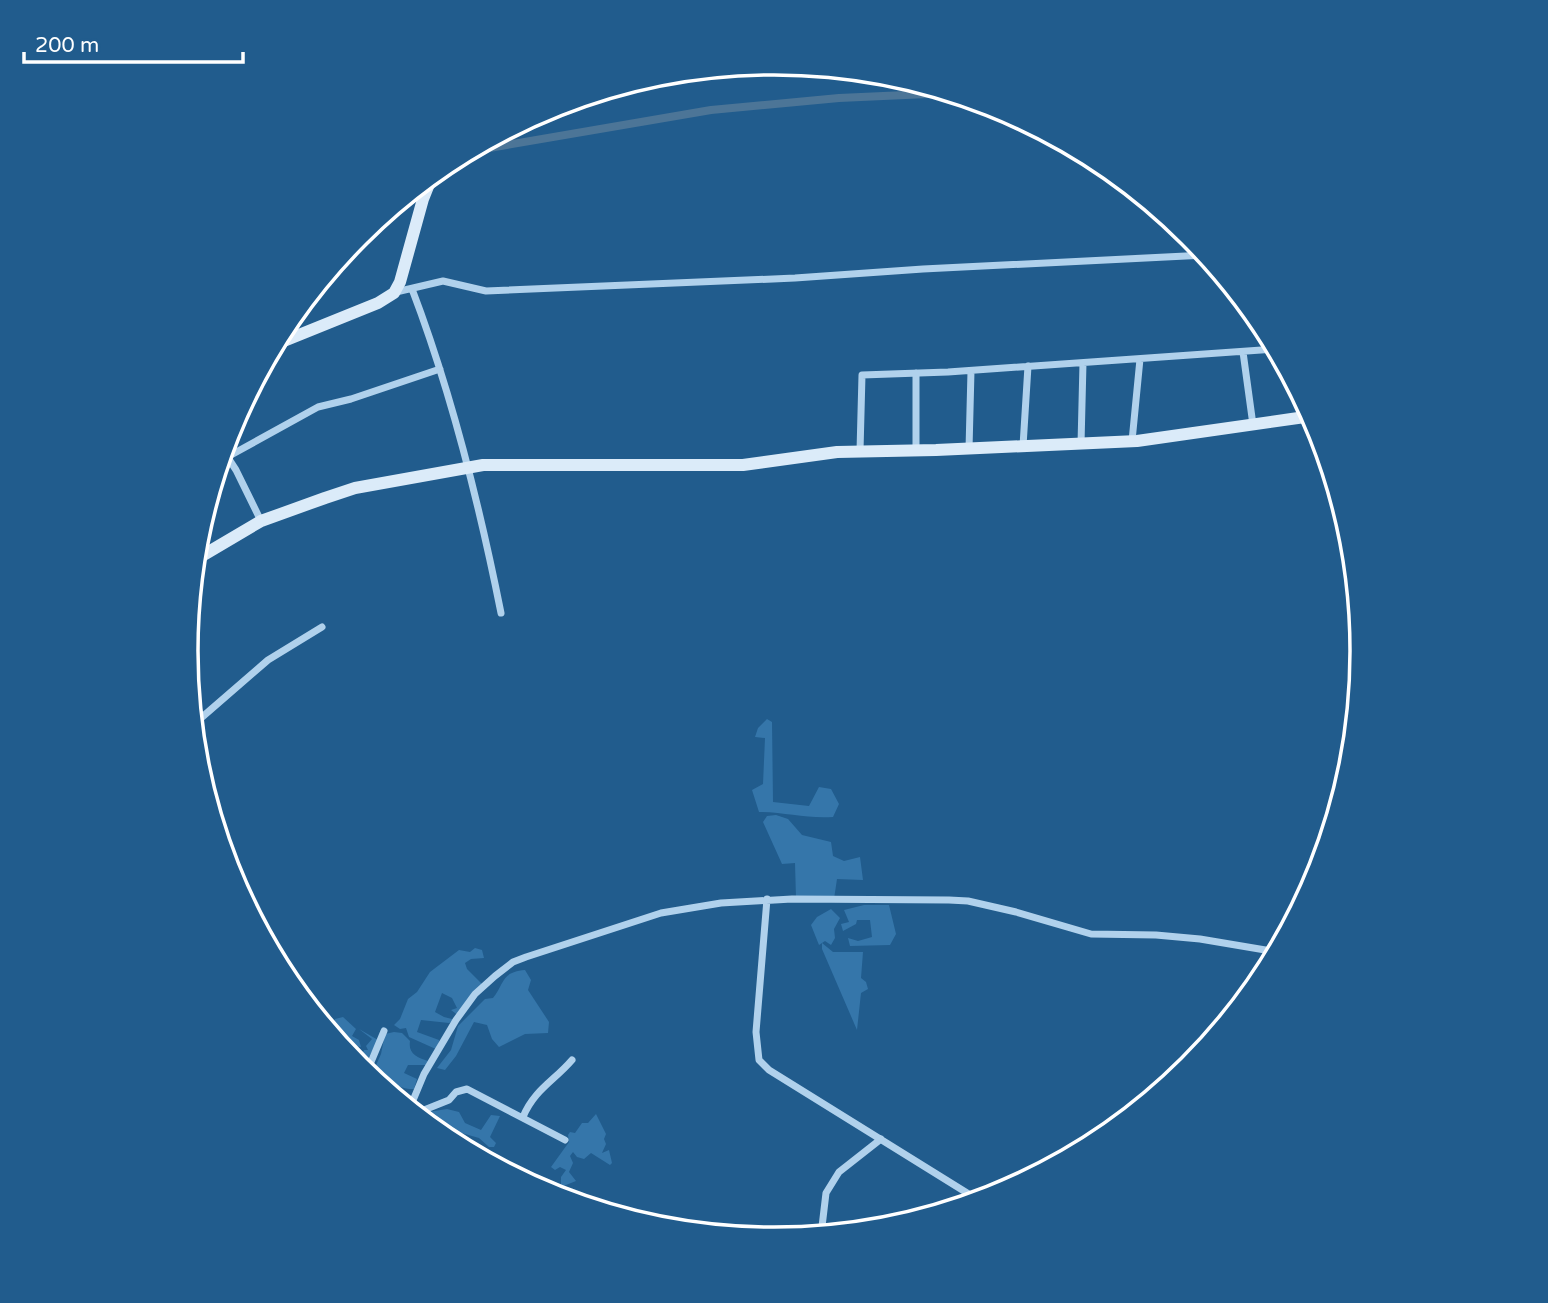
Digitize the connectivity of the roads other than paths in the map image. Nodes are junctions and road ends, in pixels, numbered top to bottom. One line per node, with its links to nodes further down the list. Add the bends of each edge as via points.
1 (426, 192): 4 (main road)
2 (1192, 256): 3 (street, via 486,291 443,281)
3 (412, 289): 4 (street); 11 (street)
4 (394, 293): 5 (main road)
5 (290, 338)
6 (1265, 350): 7 (street)
7 (1243, 352): 8 (street); 15 (street)
8 (1140, 359): 9 (street); 16 (street)
9 (1083, 363): 10 (street); 17 (street)
10 (1028, 366): 12 (street); 18 (street)
11 (440, 369): 19 (street, via 318,407); 24 (street)
12 (971, 371): 13 (street); 20 (street)
13 (916, 373): 21 (street); 22 (street, via 862,375)
14 (1300, 418): 15 (main road)
15 (1253, 425): 16 (main road)
16 (1132, 441): 17 (main road)
17 (1081, 444): 18 (main road)
18 (1023, 446): 20 (main road)
19 (235, 448)
20 (969, 449): 21 (main road)
21 (916, 450): 22 (main road)
22 (860, 451): 24 (main road, via 743,465)
23 (230, 462): 25 (street)
24 (469, 467): 25 (main road, via 355,488); 27 (street)
25 (261, 521): 26 (main road)
26 (207, 553)
27 (501, 613)
28 (322, 627): 29 (street, via 268,660)
29 (202, 717)
30 (767, 899): 31 (street, via 968,901 1091,934 1167,936); 35 (street, via 693,906 513,962 475,994 456,1020); 38 (street, via 759,1060)
31 (1266, 951)
32 (384, 1031): 34 (street)
33 (572, 1060): 37 (street, via 529,1103)
34 (371, 1063)
35 (413, 1101)
36 (424, 1110): 37 (street, via 467,1089)
37 (523, 1117): 39 (street)
38 (881, 1139): 40 (street); 41 (street, via 839,1172 826,1193)
39 (565, 1140)
40 (968, 1194)
41 (822, 1226)

